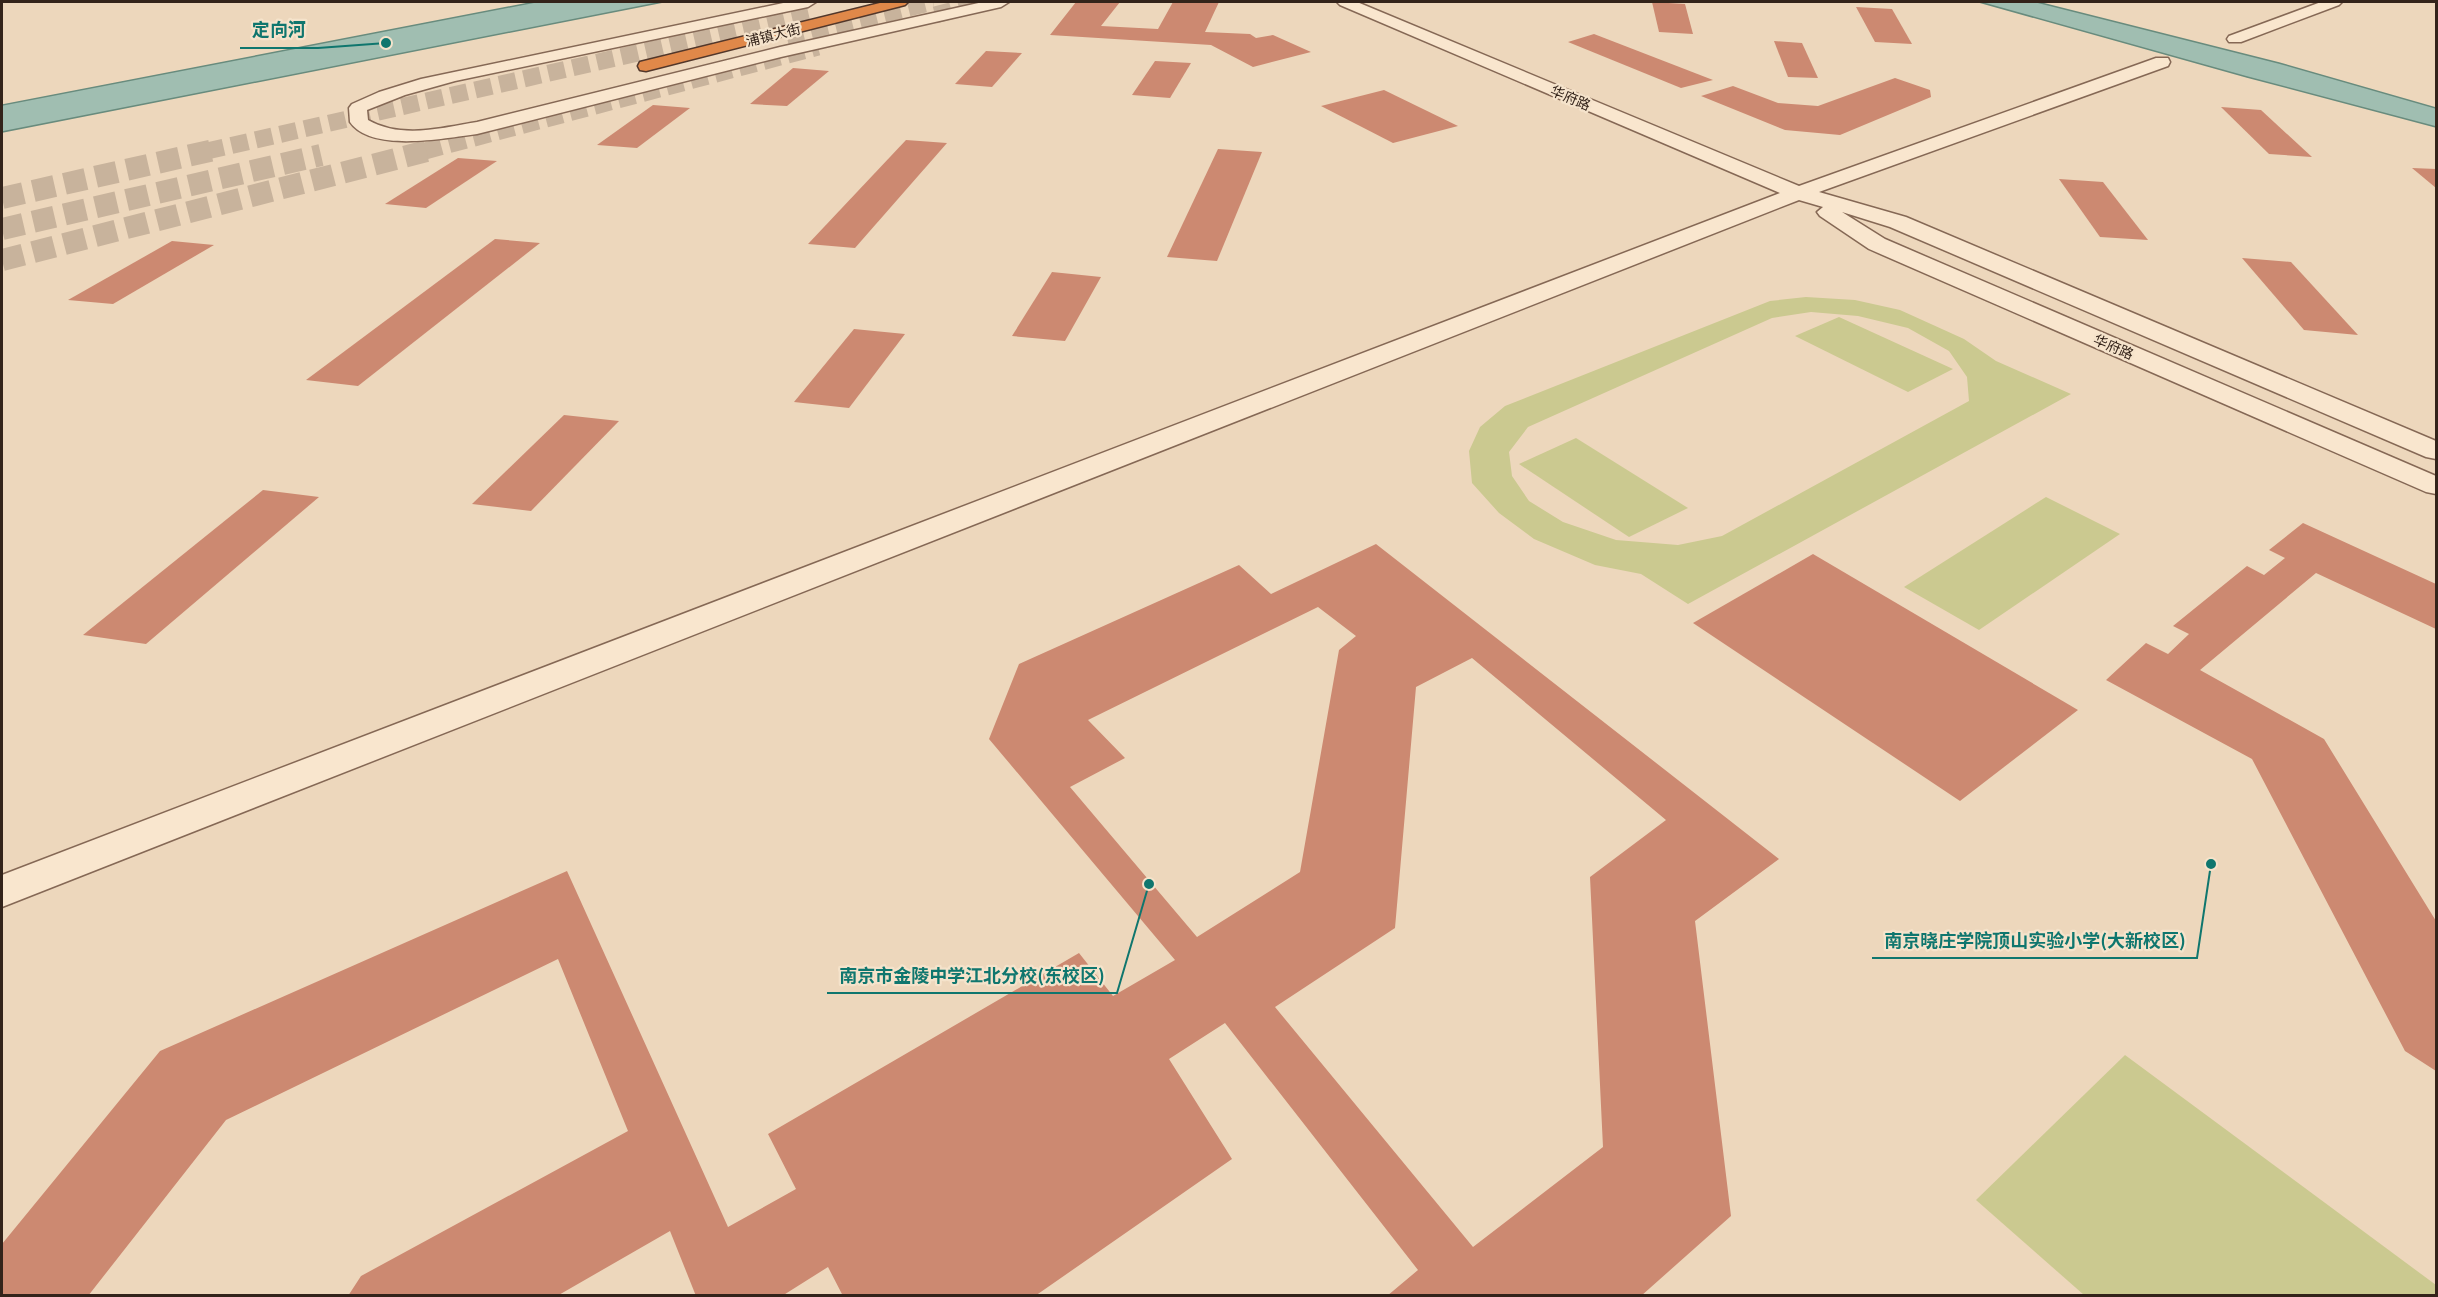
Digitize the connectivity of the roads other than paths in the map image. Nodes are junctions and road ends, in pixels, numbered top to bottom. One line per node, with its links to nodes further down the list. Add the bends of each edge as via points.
1 (808, 2): 3 (street, via 415,85 358,108 359,122 368,129 393,134 427,135 477,128 757,57)
2 (900, 2): 8 (highway, 浦镇大街)
3 (1001, 2)
4 (1345, 2): 9 (street, 华府路)
5 (2334, 2): 6 (street)
6 (2235, 39)
7 (2162, 62): 9 (street)
8 (646, 66)
9 (1798, 193): 10 (street, 华府路, via 1898,222); 11 (street, 华府路, via 1877,244); 12 (street)
10 (2436, 452)
11 (2436, 486)
12 (2, 891)

